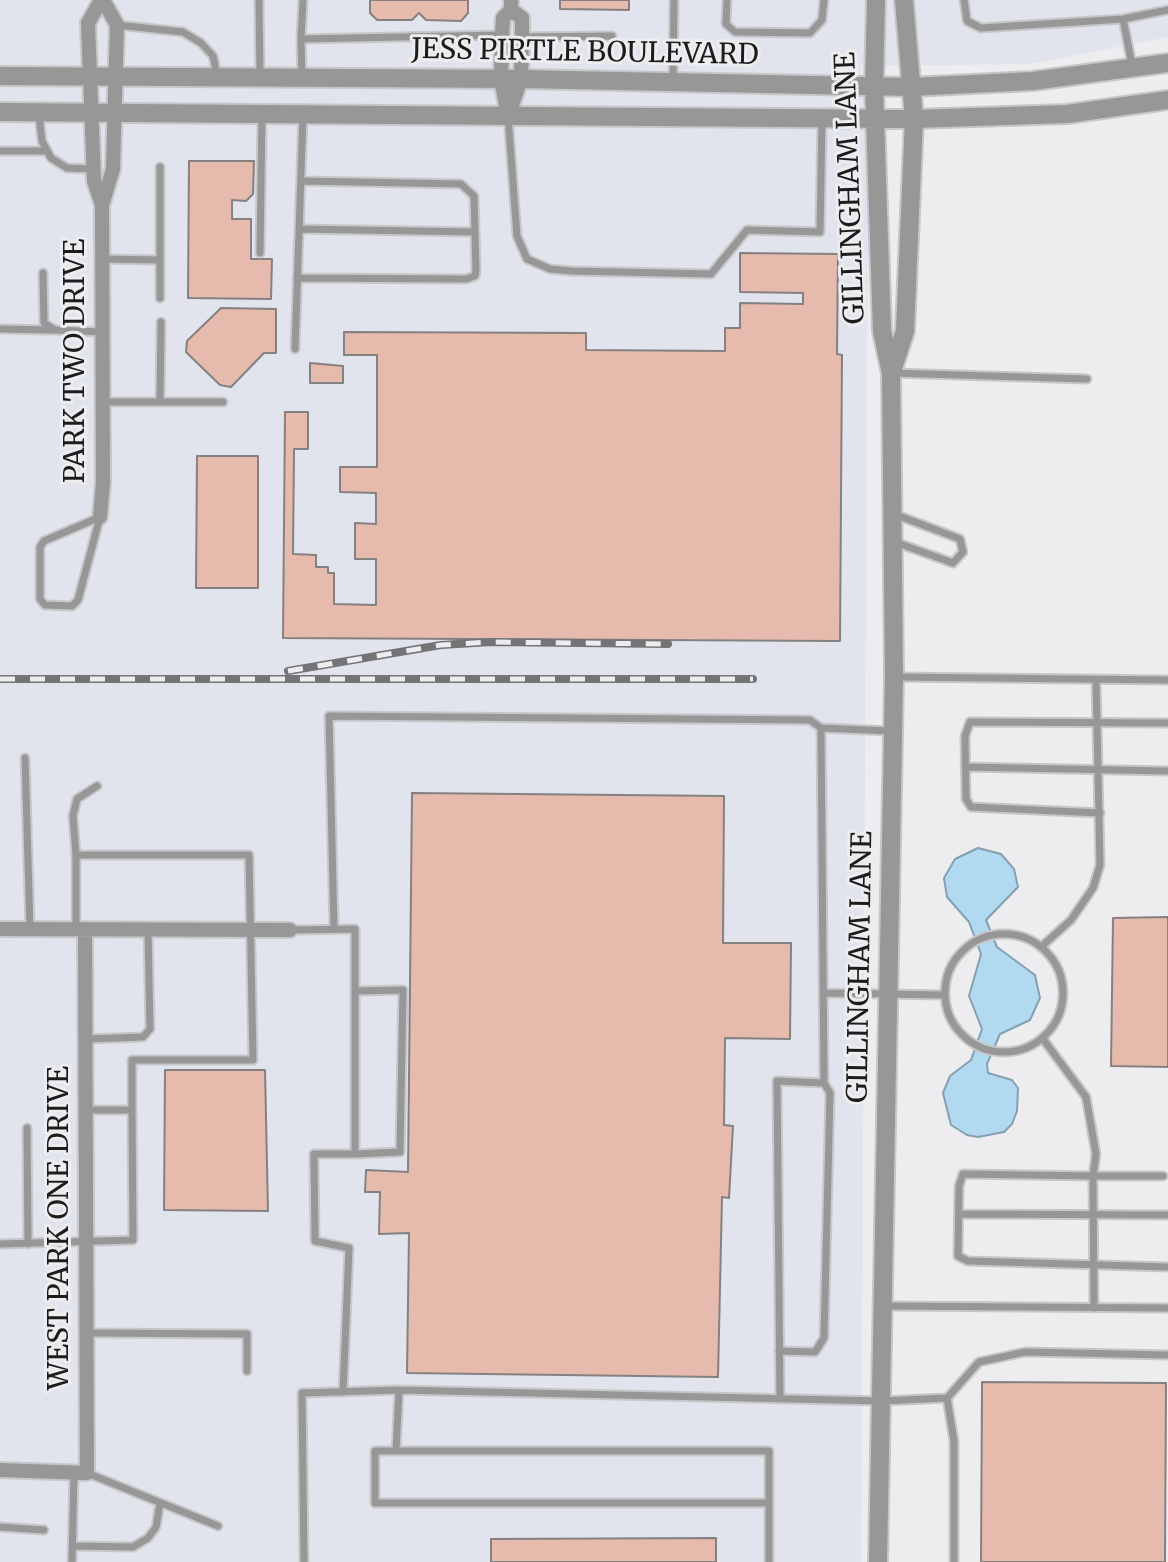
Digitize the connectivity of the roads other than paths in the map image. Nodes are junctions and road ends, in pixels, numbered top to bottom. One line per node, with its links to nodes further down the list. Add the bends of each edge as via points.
1 (102, 0): 13 (street, PARK TWO DRIVE); 21 (street, PARK TWO DRIVE, via 88,23)
2 (259, 0): 24 (lane)
3 (303, 0): 17 (lane)
4 (674, 0): 28 (lane)
5 (727, 0): 6 (lane, via 726,24 735,32 810,33 822,20)
6 (824, 0)
7 (876, 0): 29 (street, GILLINGHAM LANE)
8 (904, 0): 30 (street, GILLINGHAM LANE)
9 (964, 0): 12 (lane, via 967,21 981,28)
10 (511, 5): 14 (street); 16 (street, via 522,18)
11 (1168, 10): 12 (lane)
12 (1123, 19): 19 (lane)
13 (117, 25): 22 (street, PARK TWO DRIVE); 23 (lane, via 183,32 213,56)
14 (502, 35): 17 (lane); 26 (street)
15 (612, 36): 16 (lane)
16 (522, 37): 27 (street)
17 (301, 39): 25 (lane)
18 (1168, 63): 19 (street, JESS PIRTLE BOULEVARD)
19 (1133, 69): 30 (street, JESS PIRTLE BOULEVARD, via 1003,84)
20 (0, 76): 21 (street, JESS PIRTLE BOULEVARD)
21 (88, 76): 22 (street, JESS PIRTLE BOULEVARD); 34 (street, PARK TWO DRIVE)
22 (115, 76): 23 (street, JESS PIRTLE BOULEVARD); 35 (street, PARK TWO DRIVE)
23 (218, 77): 24 (street, JESS PIRTLE BOULEVARD)
24 (260, 78): 25 (street, JESS PIRTLE BOULEVARD)
25 (302, 78): 26 (street, JESS PIRTLE BOULEVARD); 37 (street)
26 (501, 79): 27 (street, JESS PIRTLE BOULEVARD); 38 (street)
27 (521, 79): 28 (street, JESS PIRTLE BOULEVARD); 38 (street)
28 (673, 83): 29 (street, JESS PIRTLE BOULEVARD)
29 (874, 86): 30 (street, JESS PIRTLE BOULEVARD); 40 (street, GILLINGHAM LANE)
30 (911, 87): 41 (street, GILLINGHAM LANE)
31 (1168, 100): 41 (street, via 1067,114)
32 (0, 112): 33 (street)
33 (39, 112): 34 (street); 43 (lane)
34 (90, 113): 35 (street); 45 (street, PARK TWO DRIVE)
35 (114, 113): 36 (street); 47 (street, PARK TWO DRIVE, via 113,169)
36 (262, 113): 37 (street); 50 (lane)
37 (303, 113): 38 (street); 46 (lane)
38 (508, 116): 39 (street); 39 (lane, via 517,236 527,259 571,271 711,274 747,230 820,232)
39 (822, 118): 40 (street)
40 (875, 119): 41 (street); 61 (street, GILLINGHAM LANE, via 882,331)
41 (914, 119): 61 (street, GILLINGHAM LANE, via 905,331)
42 (0, 151): 43 (lane)
43 (46, 151): 45 (lane, via 67,168)
44 (160, 167): 52 (lane)
45 (93, 169): 47 (street, PARK TWO DRIVE)
46 (301, 181): 48 (lane); 49 (lane, via 461,184 474,196)
47 (102, 205): 51 (street, PARK TWO DRIVE)
48 (299, 229): 49 (lane); 54 (lane)
49 (475, 232): 54 (lane, via 475,276 466,279)
50 (260, 253)
51 (102, 259): 52 (lane); 59 (street, PARK TWO DRIVE)
52 (160, 260): 55 (lane)
53 (43, 273): 58 (lane, via 44,323)
54 (297, 278): 60 (lane)
55 (160, 298)
56 (161, 322): 64 (lane)
57 (0, 329): 58 (lane)
58 (55, 330): 59 (lane)
59 (102, 332): 63 (street, PARK TWO DRIVE)
60 (295, 349)
61 (891, 373): 62 (lane); 66 (street, GILLINGHAM LANE)
62 (1087, 379)
63 (103, 402): 64 (lane); 67 (street, PARK TWO DRIVE)
64 (160, 402): 65 (lane)
65 (223, 402)
66 (893, 514): 68 (street, GILLINGHAM LANE); 68 (lane, via 960,539 963,552 953,563)
67 (100, 517): 67 (lane, via 78,600 72,606 45,605 40,599 40,547)
68 (893, 541): 69 (street, GILLINGHAM LANE)
69 (894, 677): 70 (lane); 75 (street, GILLINGHAM LANE)
70 (1096, 679): 71 (lane); 72 (lane)
71 (1168, 680)
72 (1097, 723): 73 (lane); 77 (lane, via 970,722); 79 (lane)
73 (1168, 723)
74 (821, 728): 75 (lane); 86 (lane, via 810,720 329,716); 92 (lane)
75 (893, 731): 93 (street, GILLINGHAM LANE)
76 (25, 758): 84 (lane)
77 (965, 767): 79 (lane); 81 (lane, via 971,807)
78 (1168, 771): 79 (lane)
79 (1099, 773): 81 (lane)
80 (97, 786): 82 (lane, via 77,799)
81 (1100, 813): 90 (lane, via 1100,865 1093,888 1071,920)
82 (76, 855): 85 (lane); 88 (lane, via 249,855)
83 (0, 929): 84 (street)
84 (30, 929): 85 (street)
85 (81, 929): 87 (street); 95 (street, WEST PARK ONE DRIVE)
86 (334, 929): 89 (lane); 91 (lane, via 355,929)
87 (148, 930): 88 (street); 95 (lane, via 150,1029 143,1037)
88 (252, 930): 89 (street); 99 (lane, via 253,1060 132,1060)
89 (290, 930)
90 (1041, 947): 94 (lane, via 1030,939 999,934 971,943 952,966); 96 (lane, via 1059,968 1064,987 1056,1024)
91 (355, 991): 101 (lane); 101 (lane, via 403,990 400,1152)
92 (823, 993): 93 (lane); 97 (lane)
93 (888, 995): 94 (lane); 112 (street, GILLINGHAM LANE)
94 (944, 995): 96 (lane, via 952,1022 971,1043 998,1053 1026,1049)
95 (86, 1039): 98 (street, WEST PARK ONE DRIVE)
96 (1043, 1039): 102 (lane, via 1086,1097 1096,1154)
97 (824, 1083): 116 (lane, via 830,1093 824,1338 815,1352); 116 (lane, via 777,1081)
98 (86, 1110): 99 (lane); 107 (street, WEST PARK ONE DRIVE)
99 (132, 1110): 107 (lane, via 133,1240)
100 (27, 1128): 109 (lane)
101 (355, 1154): 120 (lane, via 314,1154 315,1241 349,1248)
102 (1093, 1176): 103 (lane); 104 (lane, via 963,1174); 105 (lane)
103 (1163, 1176)
104 (959, 1214): 105 (lane); 110 (lane, via 958,1256 968,1261)
105 (1093, 1215): 106 (lane); 110 (lane)
106 (1168, 1215)
107 (87, 1243): 109 (lane); 115 (street, WEST PARK ONE DRIVE)
108 (0, 1244): 109 (lane)
109 (28, 1244)
110 (1093, 1266): 111 (lane); 113 (lane)
111 (1168, 1267)
112 (883, 1306): 113 (lane); 123 (street, GILLINGHAM LANE)
113 (1094, 1308): 114 (lane)
114 (1168, 1308)
115 (87, 1333): 118 (lane, via 247,1334); 126 (street, WEST PARK ONE DRIVE)
116 (779, 1351): 122 (lane)
117 (1168, 1355): 121 (lane, via 1025,1352 979,1362)
118 (247, 1371)
119 (399, 1390): 120 (lane); 122 (lane); 124 (lane)
120 (343, 1392): 134 (lane, via 302,1393)
121 (947, 1398): 123 (lane); 137 (lane, via 954,1441)
122 (780, 1399): 123 (lane)
123 (881, 1401): 136 (street, GILLINGHAM LANE)
124 (396, 1451): 128 (lane, via 769,1451); 128 (lane, via 375,1451 375,1503)
125 (0, 1470): 126 (street)
126 (80, 1473): 127 (lane); 132 (lane)
127 (160, 1503): 129 (lane); 132 (lane, via 156,1527 133,1547)
128 (769, 1503): 135 (lane)
129 (218, 1526)
130 (0, 1527): 131 (lane)
131 (44, 1530)
132 (73, 1546): 133 (lane)
133 (72, 1562)
134 (304, 1562)
135 (769, 1562)
136 (878, 1562)
137 (954, 1562)

